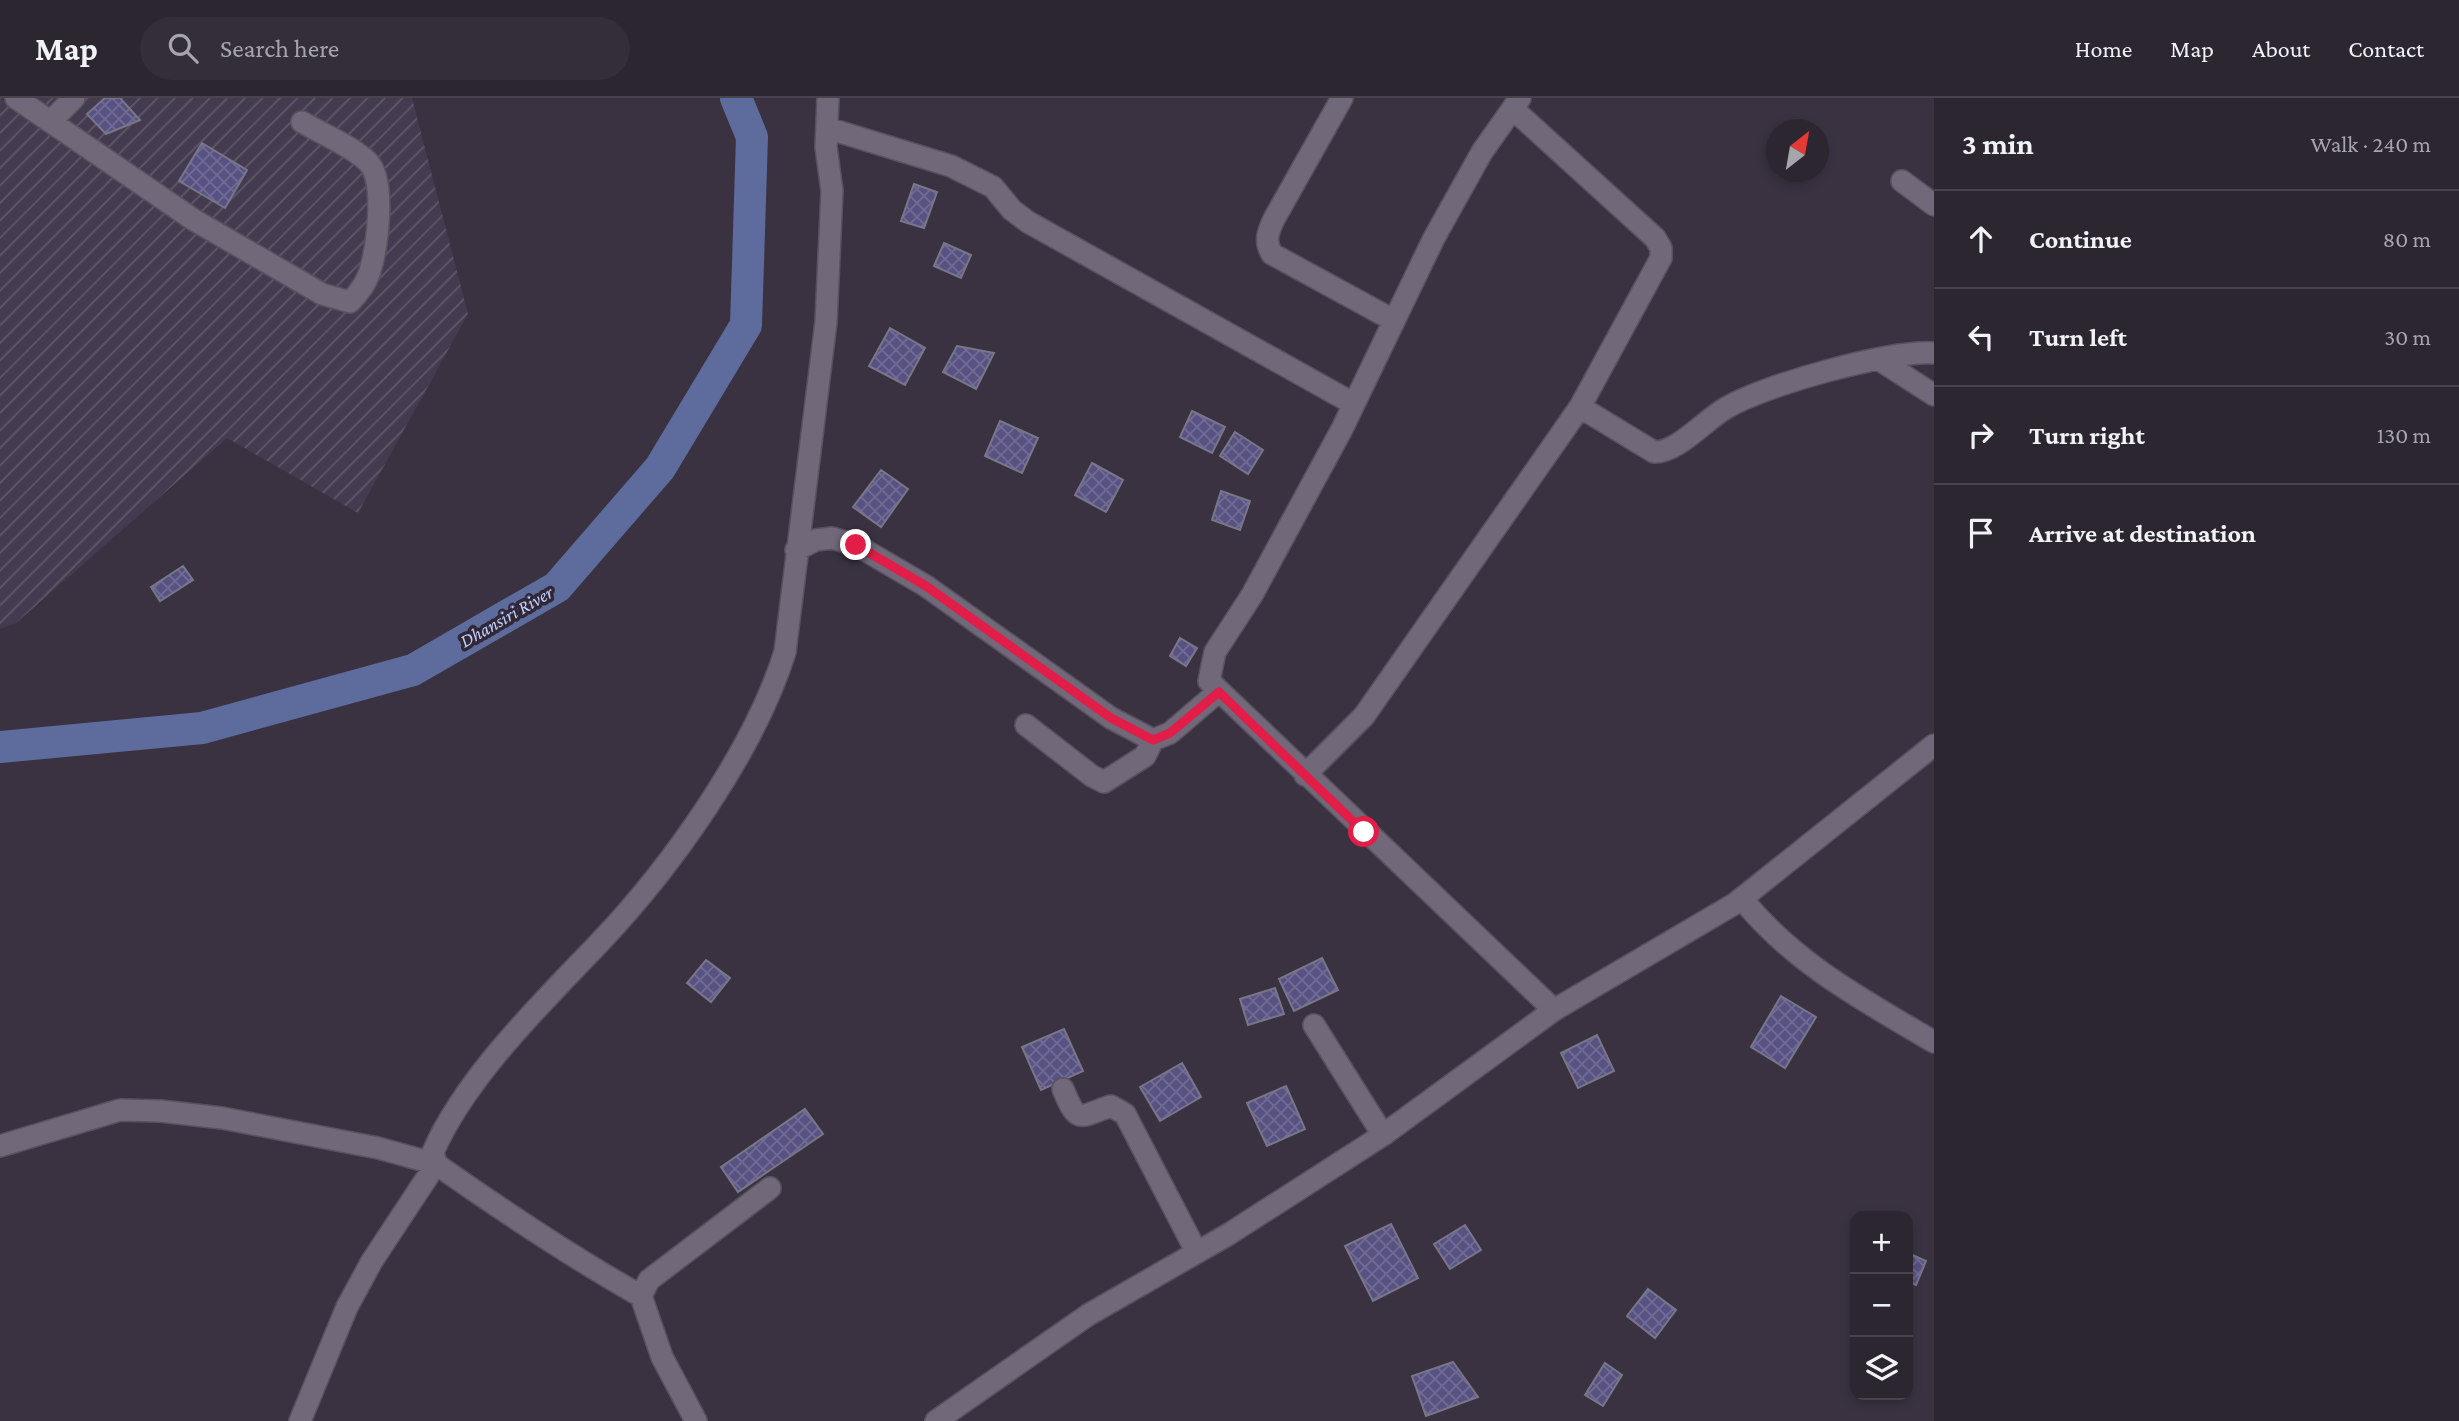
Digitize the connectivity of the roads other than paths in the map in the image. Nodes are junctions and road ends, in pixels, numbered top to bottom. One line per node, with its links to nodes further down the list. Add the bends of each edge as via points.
1 (16, 98): 6 (street)
2 (74, 98): 6 (street)
3 (828, 98): 8 (street)
4 (1342, 98): 11 (street, via 1274,219 1267,246 1272,254)
5 (1517, 104): 11 (street, via 1482,152); 16 (street, via 1661,248 1661,258)
6 (52, 120): 7 (street, via 194,220 322,294 350,302 361,292 370,271 380,196 375,171 367,160)
7 (302, 122)
8 (827, 128): 15 (street, via 933,159 986,183 1028,222); 17 (street, via 832,191 826,321 815,432)
9 (1902, 181): 10 (street)
10 (1934, 205)
11 (1393, 320): 15 (street)
12 (1934, 353): 13 (street)
13 (1878, 359): 14 (street); 16 (street, via 1727,407 1667,452 1654,452)
14 (1934, 395)
15 (1354, 404): 18 (street, via 1252,595 1215,652 1209,681)
16 (1580, 407): 22 (street, via 1364,716)
17 (796, 550): 20 (street, via 832,538 856,545 926,586 1111,718); 30 (street, via 785,652 751,733 687,834 603,939 499,1052 440,1136 433,1152)
18 (1219, 692): 20 (street, via 1170,733); 22 (street)
19 (1026, 725): 20 (street, via 1104,782 1145,757)
20 (1153, 740)
21 (1934, 746): 23 (street)
22 (1305, 775): 24 (street)
23 (1742, 899): 24 (street); 26 (street, via 1766,929 1799,958 1842,989)
24 (1555, 1010): 28 (street)
25 (1314, 1025): 28 (street)
26 (1934, 1042)
27 (1063, 1089): 32 (street, via 1078,1116 1085,1118 1111,1106 1125,1114)
28 (1383, 1135): 32 (street)
29 (0, 1146): 30 (street, via 120,1110 160,1111 222,1118)
30 (436, 1164): 33 (street, via 578,1260); 34 (street, via 346,1307)
31 (770, 1188): 33 (street, via 649,1280)
32 (1196, 1251): 36 (street, via 1087,1315)
33 (641, 1296): 35 (street, via 663,1357)
34 (300, 1421)
35 (696, 1421)
36 (936, 1421)

